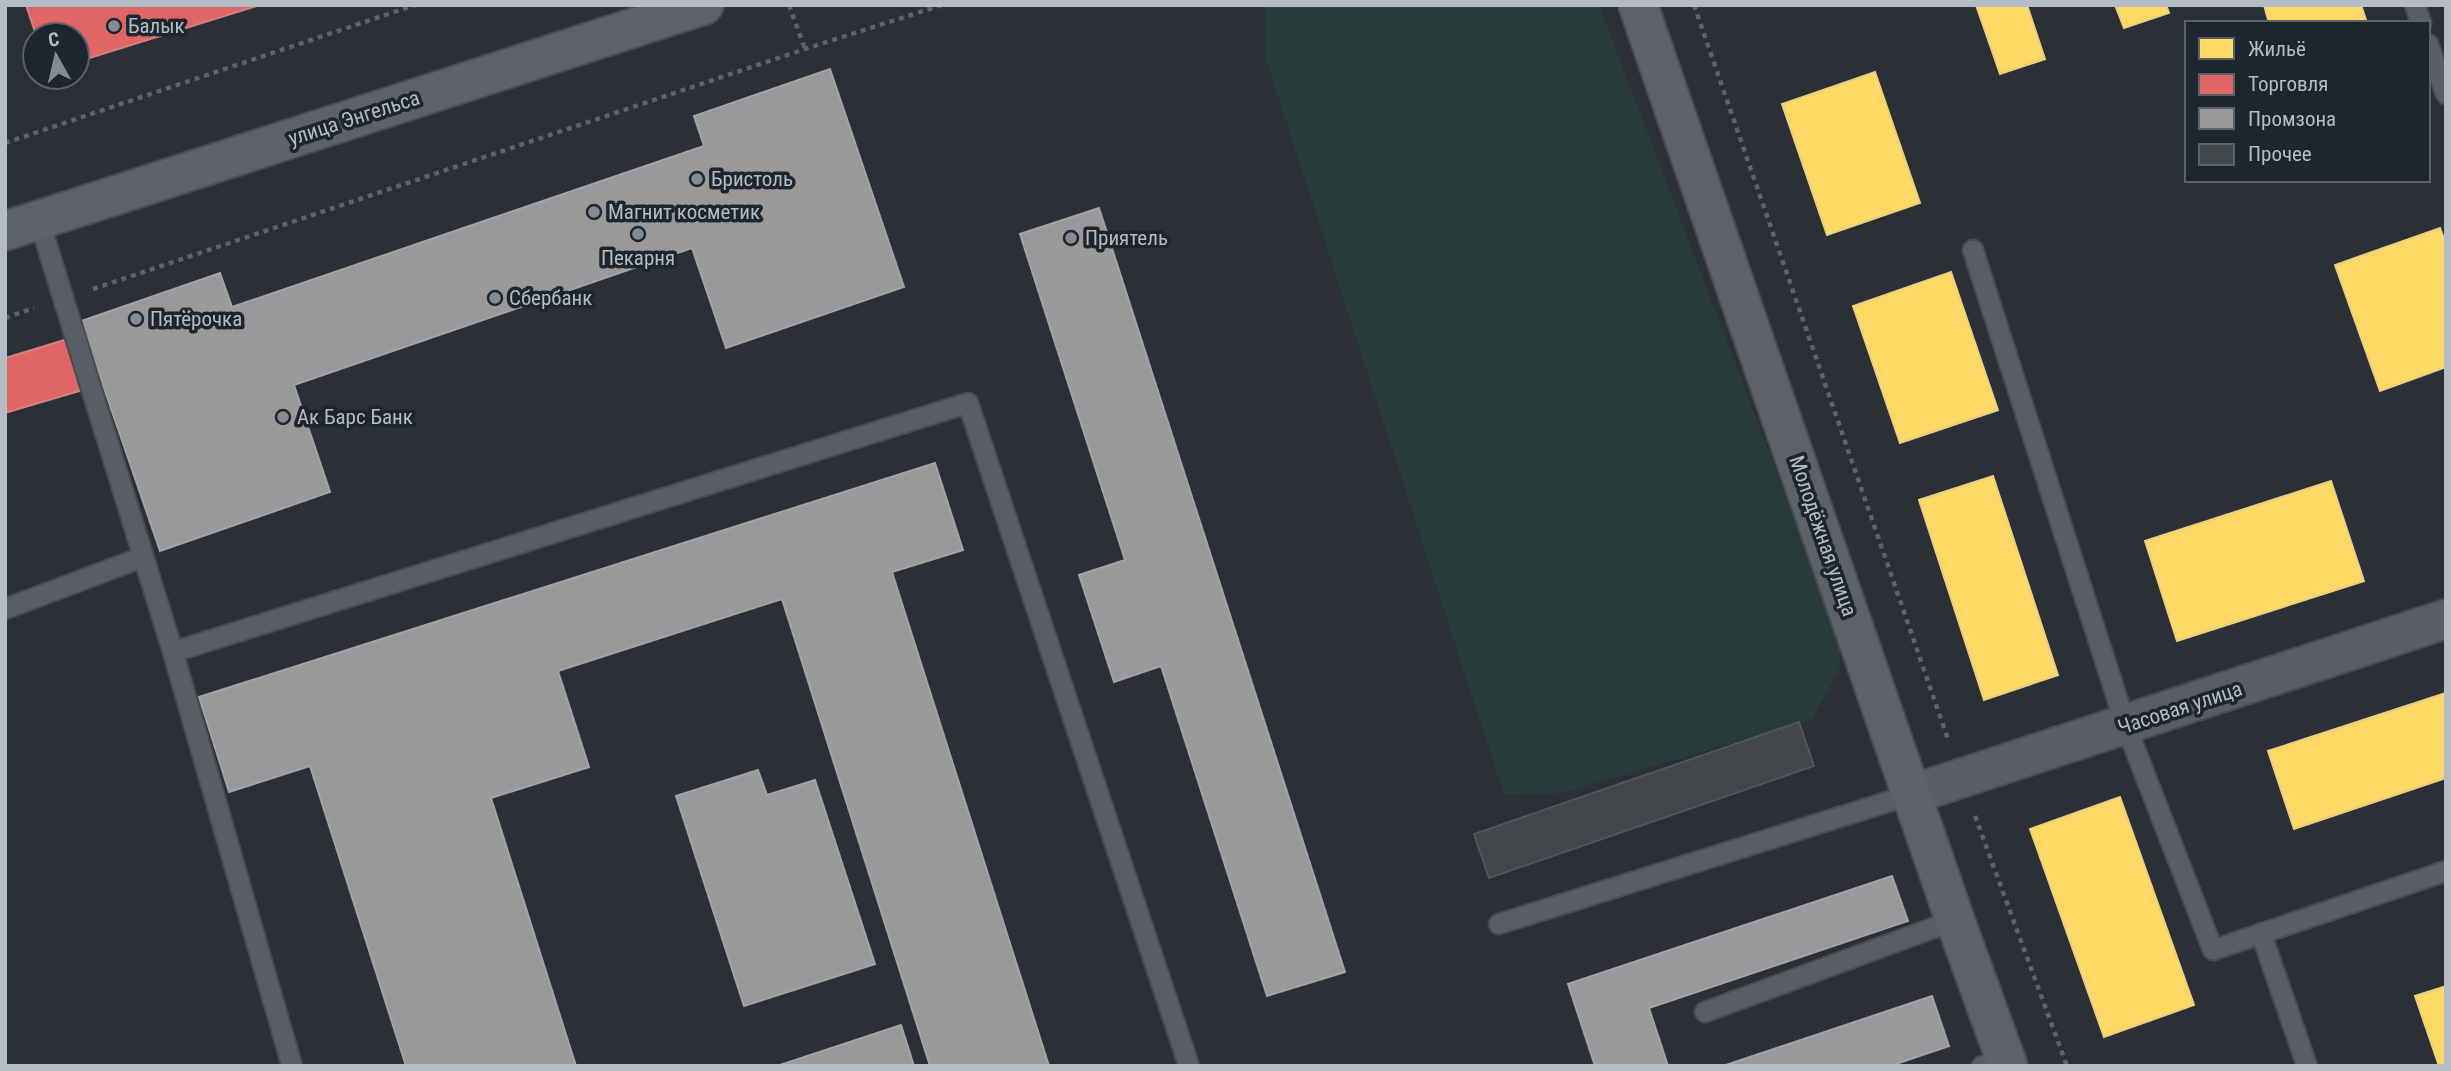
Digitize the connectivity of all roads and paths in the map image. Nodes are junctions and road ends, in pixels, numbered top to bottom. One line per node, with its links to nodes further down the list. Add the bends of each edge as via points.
1 (415, 5): 10 (path)
2 (704, 5): 11 (main road, улица Энгельса)
3 (789, 5): 7 (path)
4 (942, 5): 7 (path)
5 (1638, 5): 21 (main road, Молодёжная улица)
6 (1694, 5): 20 (path)
7 (805, 49): 13 (path)
8 (2430, 50): 9 (lane)
9 (2446, 94)
10 (5, 143)
11 (22, 226): 13 (lane)
12 (1973, 250): 19 (lane)
13 (63, 299): 14 (path); 15 (lane)
14 (5, 318)
15 (143, 557): 16 (lane); 18 (lane)
16 (5, 609)
17 (2446, 619): 19 (street, Часовая улица)
18 (173, 652): 28 (lane); 29 (lane, via 968,403)
19 (2126, 726): 20 (street, Часовая улица); 25 (lane, via 2213,950)
20 (1961, 778): 21 (street, Часовая улица); 30 (path)
21 (1913, 794): 23 (main road, Молодёжная улица); 24 (lane)
22 (2446, 871): 25 (lane)
23 (1955, 920): 26 (lane); 27 (main road, Молодёжная улица)
24 (1499, 924)
25 (2261, 933): 31 (lane)
26 (1705, 1012)
27 (1999, 1063)
28 (292, 1066)
29 (1189, 1066)
30 (2067, 1066)
31 (2307, 1066)

